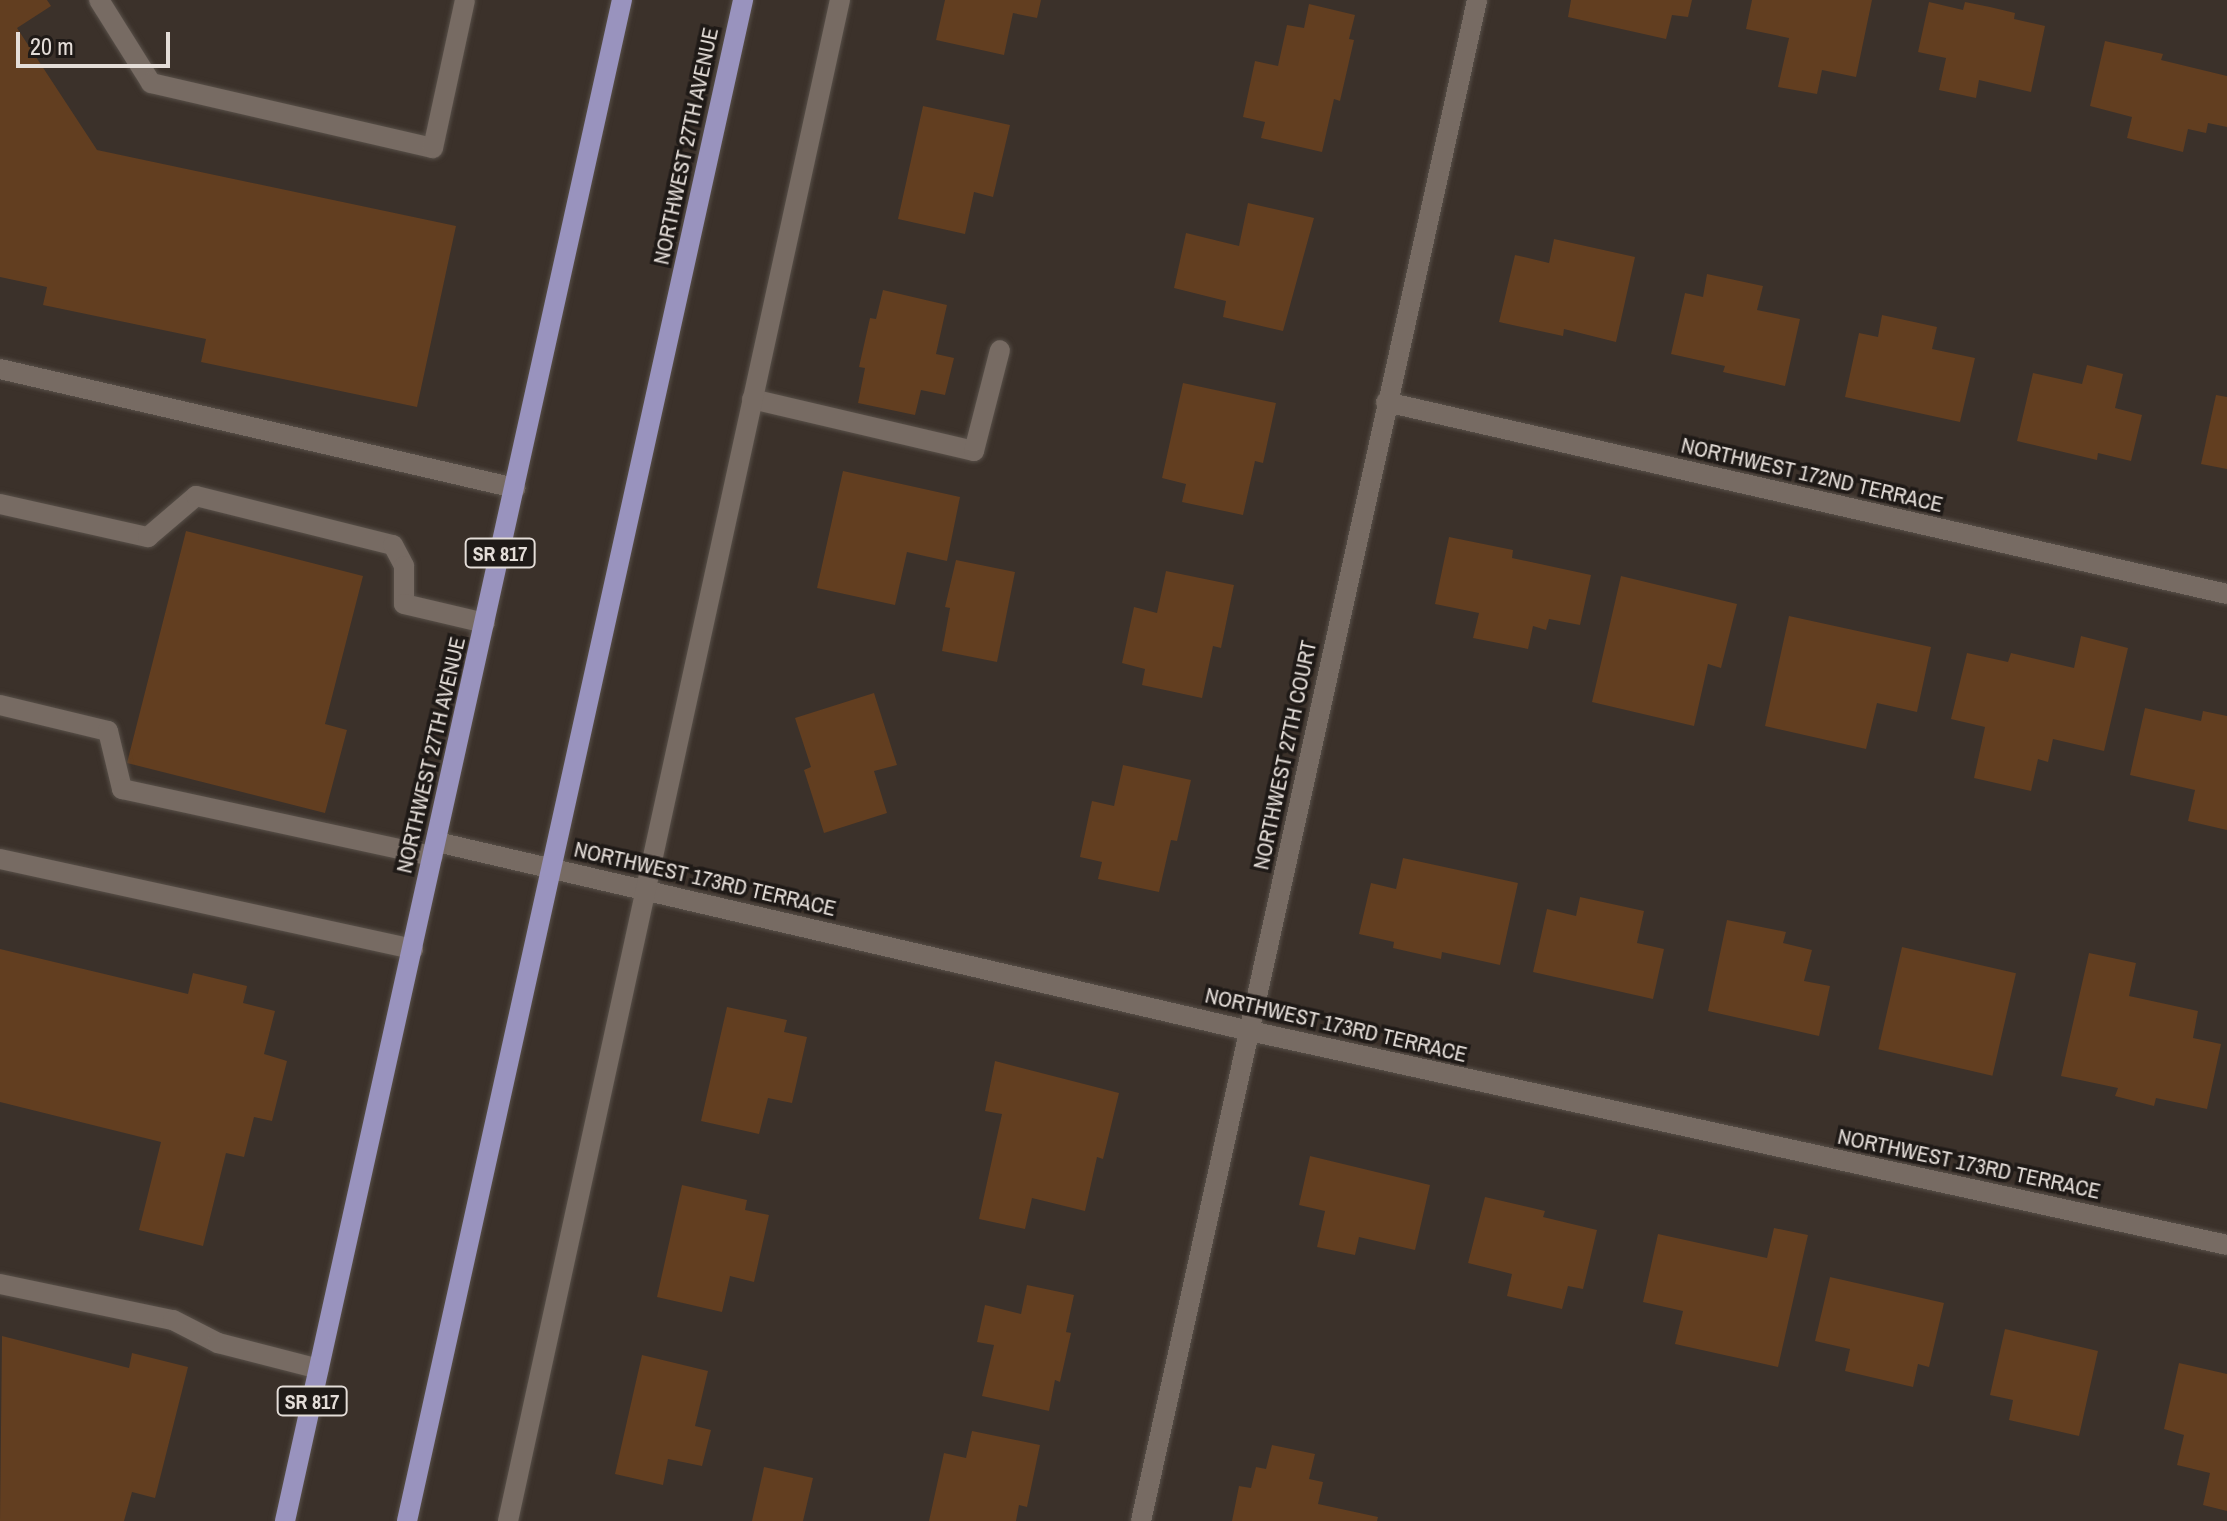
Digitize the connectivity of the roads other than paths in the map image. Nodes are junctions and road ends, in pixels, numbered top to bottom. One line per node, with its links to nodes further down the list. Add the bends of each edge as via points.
1 (99, 0): 2 (street, via 151,83 433,148)
2 (465, 0)
3 (622, 0): 11 (main road, NORTHWEST 27TH AVENUE / SR 817)
4 (743, 0): 18 (main road, NORTHWEST 27TH AVENUE)
5 (840, 0): 9 (street)
6 (1477, 0): 10 (street, NORTHWEST 27TH COURT)
7 (1000, 350): 9 (street, via 974,451)
8 (0, 369): 11 (street)
9 (752, 399): 19 (street)
10 (1386, 402): 13 (street, NORTHWEST 172ND TERRACE); 21 (street, NORTHWEST 27TH COURT)
11 (515, 488): 14 (main road, NORTHWEST 27TH AVENUE / SR 817)
12 (0, 504): 14 (street, via 148,537 196,496 393,545 404,566 404,604)
13 (2227, 594)
14 (485, 623): 16 (main road, NORTHWEST 27TH AVENUE / SR 817)
15 (0, 705): 16 (street, NORTHWEST 173RD TERRACE, via 108,731 122,789 348,838)
16 (435, 849): 18 (street, NORTHWEST 173RD TERRACE); 20 (main road, NORTHWEST 27TH AVENUE / SR 817)
17 (0, 859): 20 (street)
18 (552, 868): 19 (street, NORTHWEST 173RD TERRACE); 26 (main road, NORTHWEST 27TH AVENUE)
19 (644, 890): 21 (street, NORTHWEST 173RD TERRACE); 27 (street)
20 (413, 949): 24 (main road, NORTHWEST 27TH AVENUE / SR 817)
21 (1250, 1031): 22 (street, NORTHWEST 173RD TERRACE); 28 (street, NORTHWEST 27TH COURT)
22 (2227, 1245)
23 (0, 1284): 24 (street, via 173,1320 218,1343)
24 (319, 1369): 25 (main road, NORTHWEST 27TH AVENUE / SR 817)
25 (285, 1521)
26 (407, 1521)
27 (508, 1521)
28 (1141, 1521)

